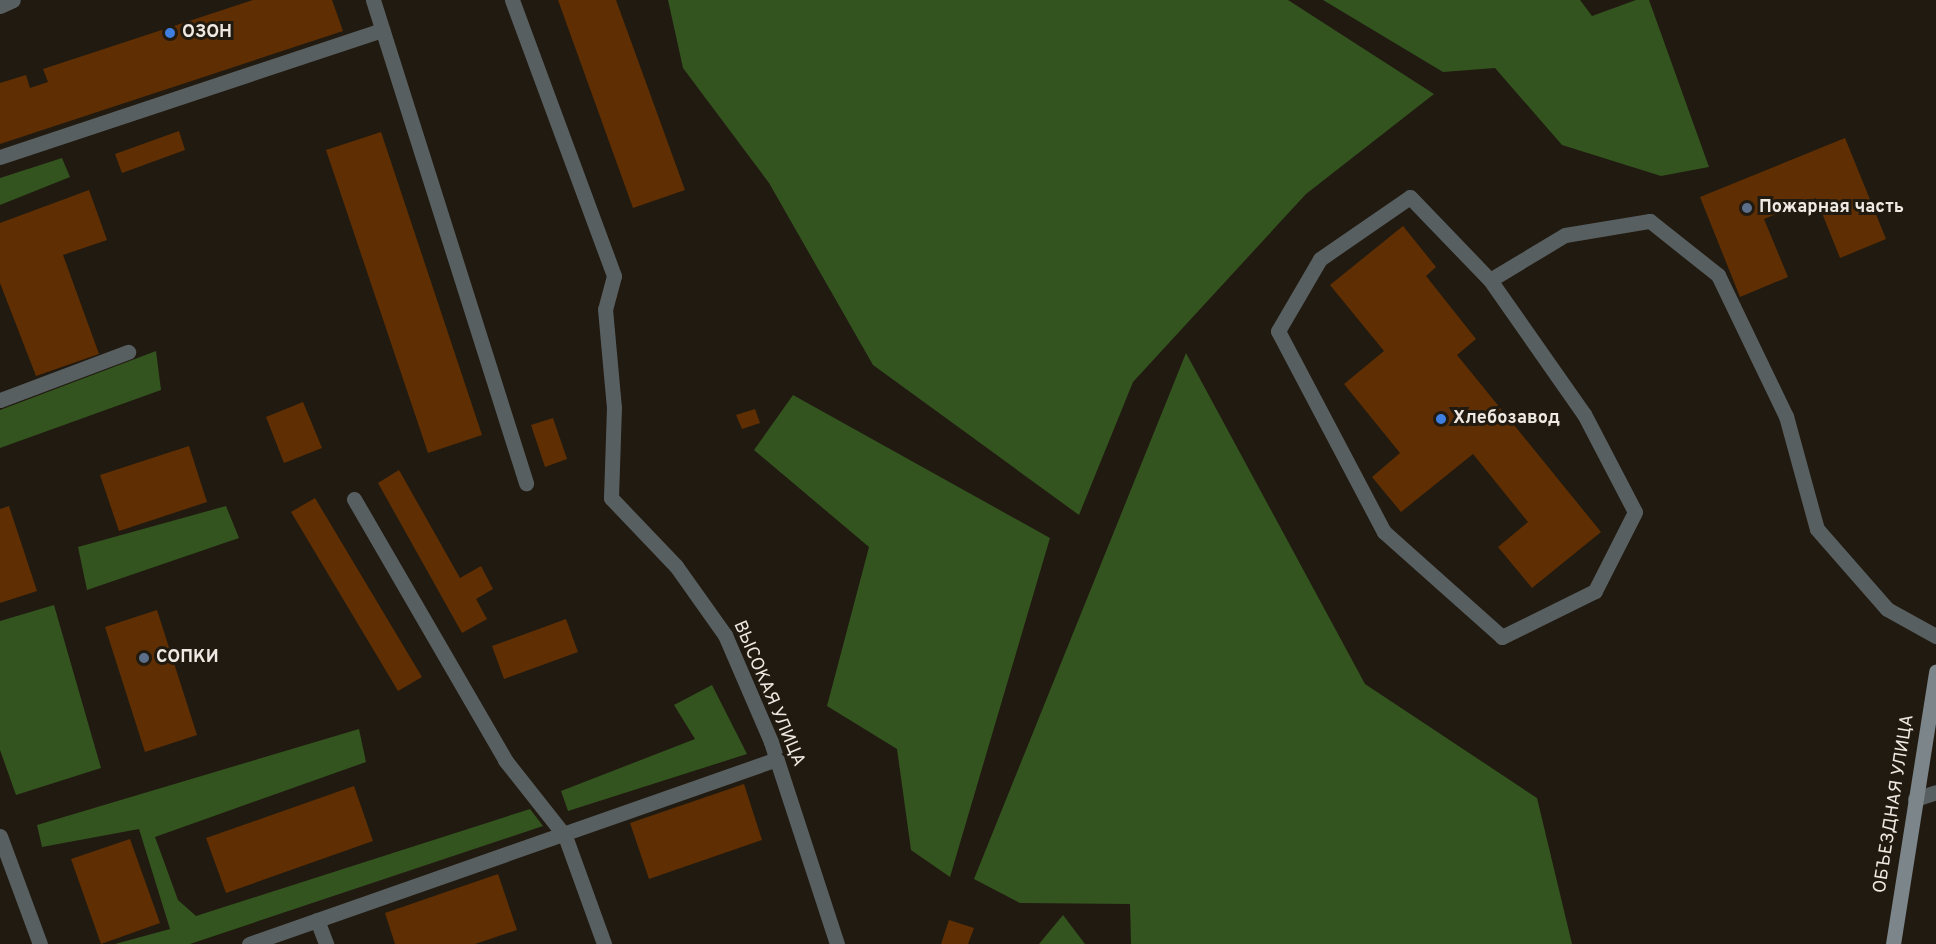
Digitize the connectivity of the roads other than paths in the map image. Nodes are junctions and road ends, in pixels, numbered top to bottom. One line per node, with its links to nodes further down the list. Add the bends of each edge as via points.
1 (13, 0): 4 (street)
2 (373, 0): 5 (street)
3 (512, 0): 14 (street, ВЫСОКАЯ УЛИЦА, via 614,276 604,309 614,407 611,498 676,566 725,635)
4 (0, 6)
5 (382, 30): 6 (street); 10 (street)
6 (0, 157)
7 (1490, 280): 7 (street, via 1410,197 1320,259 1278,331 1384,532 1502,637 1595,591 1635,512 1584,414); 12 (street, via 1565,235 1650,221 1718,275 1786,416 1817,529 1887,609)
8 (128, 352): 9 (street)
9 (0, 400)
10 (526, 483)
11 (354, 499): 18 (street, via 505,760)
12 (1936, 636)
13 (1936, 671): 16 (main road, ОБЪЕЗДНАЯ УЛИЦА)
14 (777, 759): 18 (street); 24 (street, ВЫСОКАЯ УЛИЦА)
15 (1936, 792): 16 (street)
16 (1915, 799): 25 (main road, ОБЪЕЗДНАЯ УЛИЦА)
17 (0, 836): 20 (street)
18 (565, 836): 19 (street); 23 (street)
19 (317, 920): 21 (street); 22 (street)
20 (40, 944)
21 (249, 944)
22 (326, 944)
23 (604, 944)
24 (837, 944)
25 (1893, 944)

